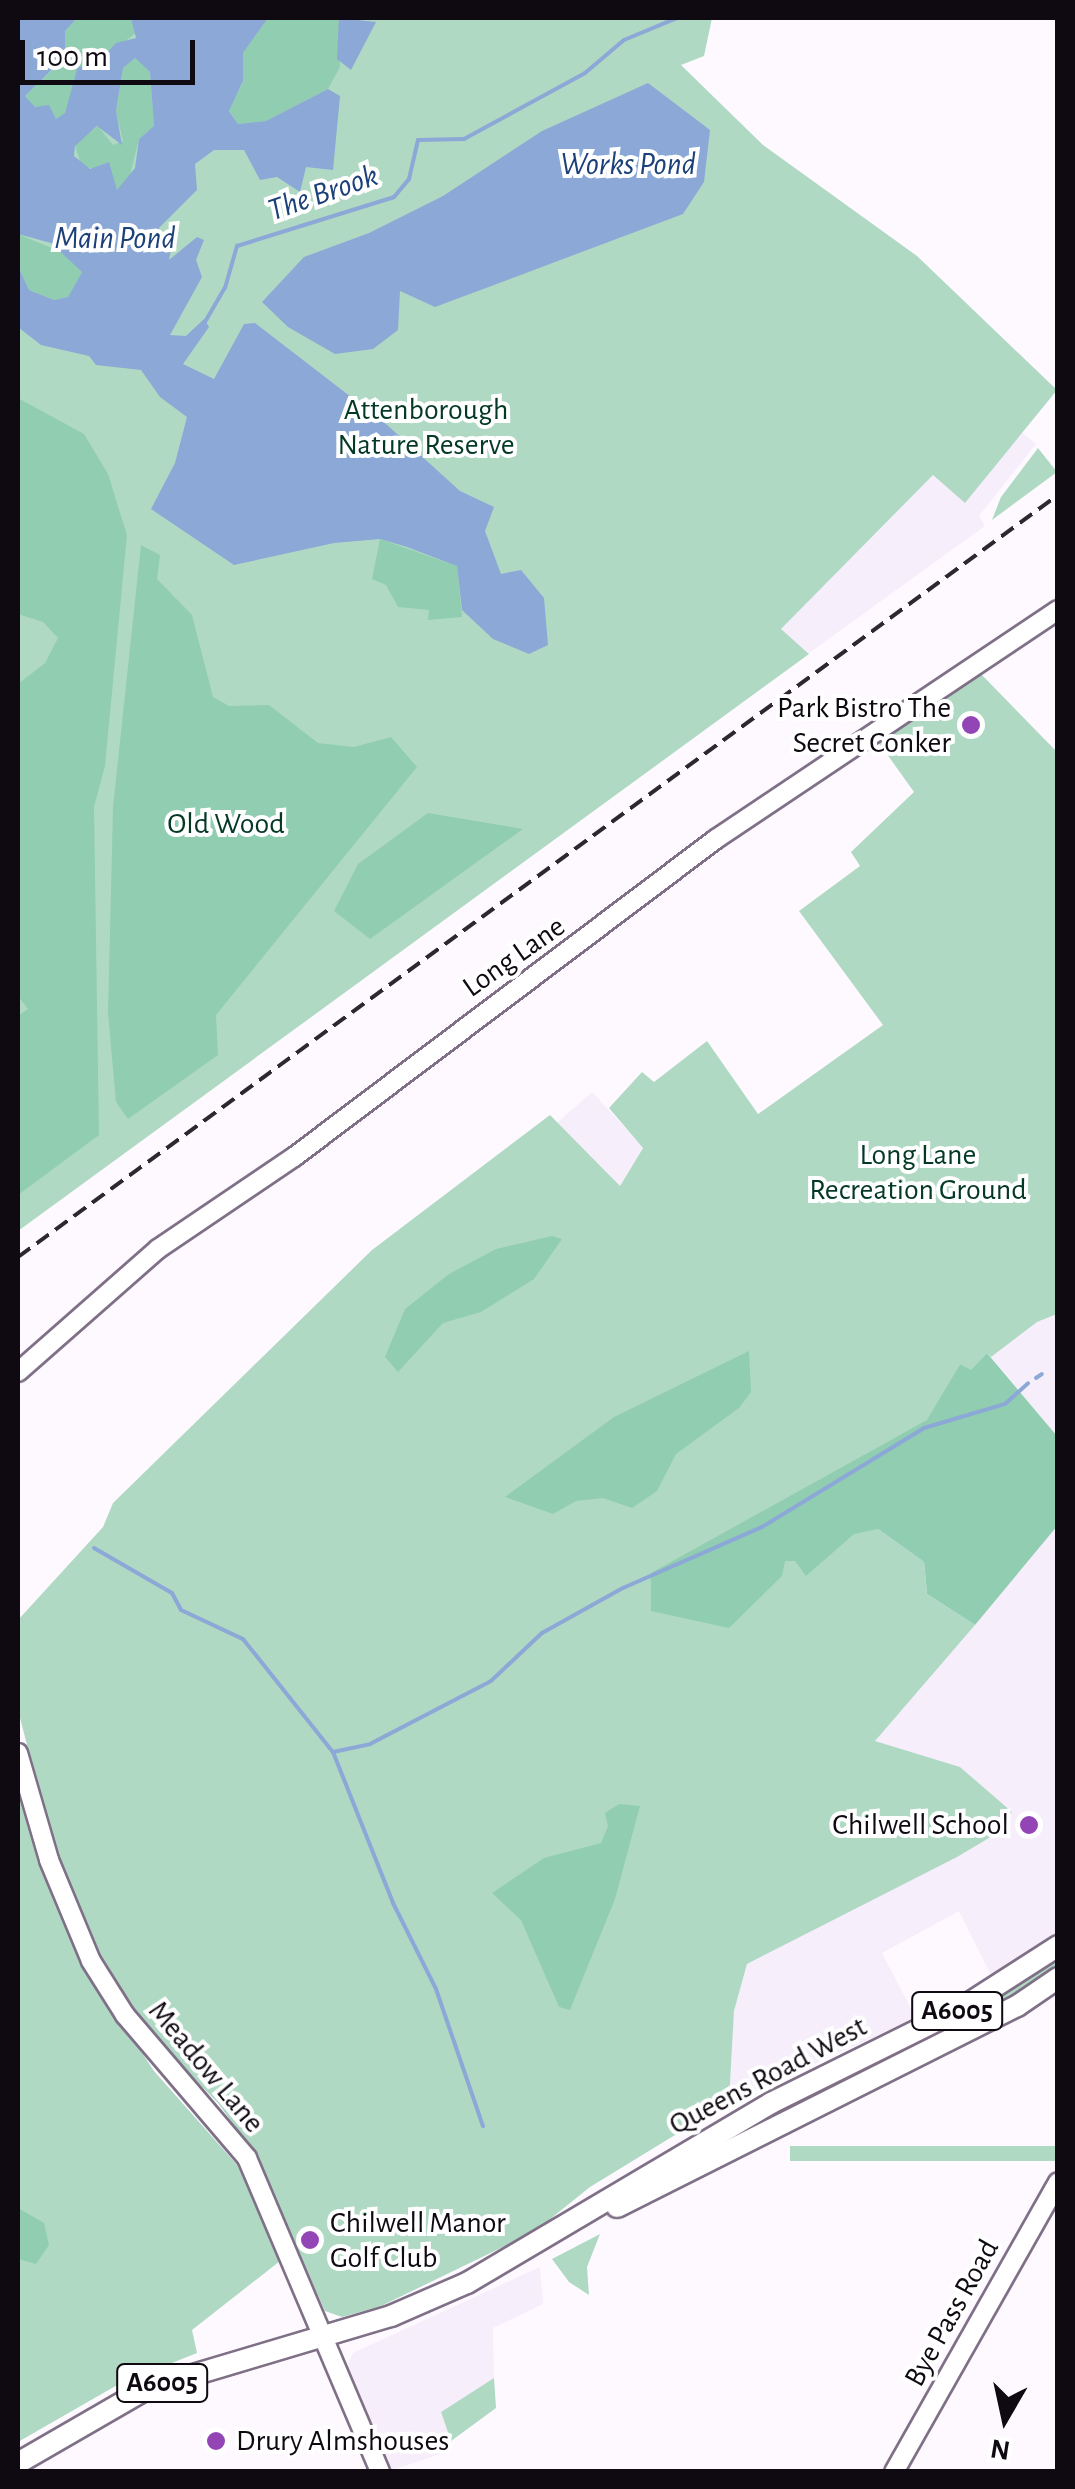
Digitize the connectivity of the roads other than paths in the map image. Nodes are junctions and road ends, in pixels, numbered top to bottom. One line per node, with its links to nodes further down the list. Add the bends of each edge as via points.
1 (1058, 610): 2 (street, Long Lane, via 716,839 294,1157 158,1249)
2 (18, 1372)
3 (18, 1753): 8 (street, Meadow Lane, via 48,1860 91,1961 126,2016 246,2158)
4 (1058, 1946): 7 (main road, Queens Road West / A6005, via 960,2009 655,2169)
5 (1058, 1978): 7 (main road, Queens Road West / A6005, via 1017,2006)
6 (1058, 2182): 11 (street, Bye Pass Road)
7 (561, 2233): 8 (main road, Queens Road West / A6005, via 424,2304)
8 (320, 2336): 9 (main road, Queens Road West / A6005, via 146,2389); 10 (street, Meadow Lane)
9 (18, 2463)
10 (380, 2472)
11 (894, 2472)

